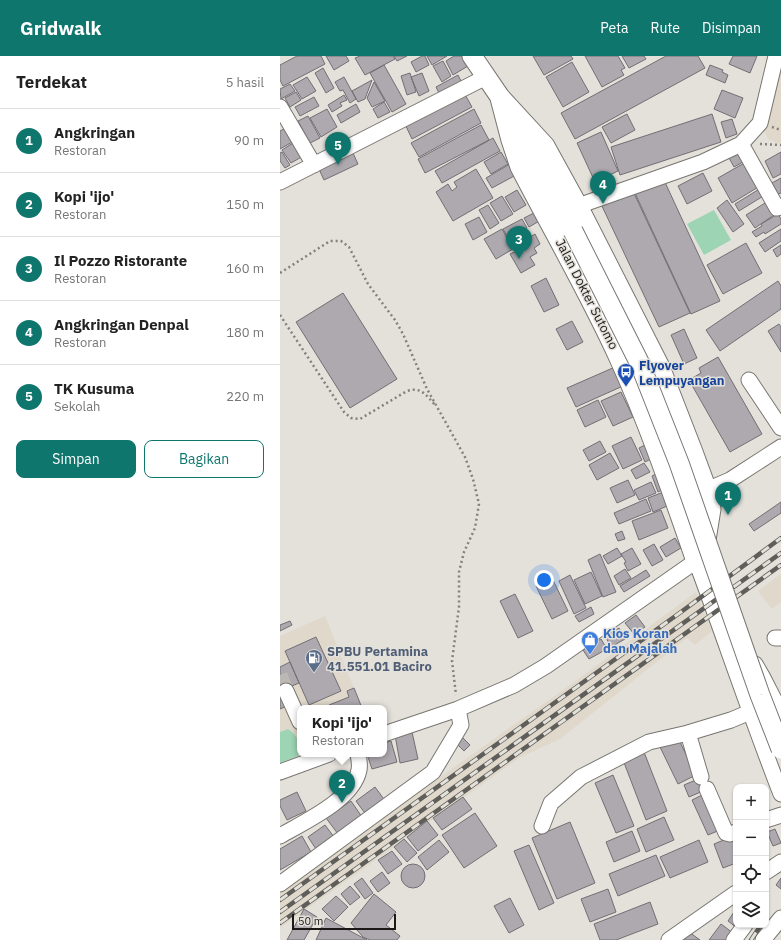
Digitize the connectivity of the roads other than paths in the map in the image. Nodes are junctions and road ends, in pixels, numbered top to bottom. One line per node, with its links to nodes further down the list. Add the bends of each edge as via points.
1 (472, 56): 3 (main road, Jalan Dokter Sutomo)
2 (776, 56): 6 (street, via 760,123)
3 (486, 77): 4 (main road, Jalan Dokter Sutomo); 7 (street)
4 (500, 97): 9 (main road, Jalan Dokter Sutomo, via 545,146); 13 (main road, Jalan Dokter Sutomo, via 515,154 604,325); 18 (main road, Jalan Dokter Sutomo, bridge, via 573,231 640,364 679,463)
5 (280, 107): 7 (street)
6 (741, 144): 9 (street, via 703,162); 10 (street)
7 (314, 165): 8 (street)
8 (280, 182)
9 (578, 206): 12 (main road, Jalan Dokter Sutomo, via 660,367)
10 (780, 210)
11 (749, 380): 14 (street)
12 (678, 414): 13 (street, via 673,424 660,430); 17 (main road, Jalan Dokter Sutomo)
13 (649, 427): 16 (main road, Jalan Dokter Sutomo)
14 (781, 428)
15 (781, 447): 17 (street, via 730,480)
16 (666, 473): 17 (street); 18 (main road, Jalan Dokter Sutomo)
17 (706, 490): 18 (main road, Jalan Dokter Sutomo, via 711,509)
18 (702, 556): 19 (street); 24 (street, via 546,666 514,684); 30 (main road, bridge)
19 (721, 629): 20 (street, via 749,656); 21 (street)
20 (762, 676): 21 (street); 26 (street)
21 (740, 685): 25 (street)
22 (286, 690): 23 (street)
23 (286, 707): 27 (street)
24 (458, 709): 28 (street); 42 (street, via 461,725 433,772)
25 (750, 712): 29 (street); 34 (street)
26 (781, 712)
27 (297, 719)
28 (387, 733)
29 (688, 733): 37 (street, via 649,742 581,777 551,803); 38 (street, via 704,783 726,833)
30 (781, 749)
31 (317, 757): 33 (street)
32 (358, 757): 39 (street, via 360,769 344,794 330,807)
33 (280, 772)
34 (781, 794)
35 (781, 815): 36 (street)
36 (769, 819)
37 (542, 826)
38 (733, 833)
39 (280, 836)
40 (781, 862): 41 (street)
41 (769, 871)
42 (280, 884)
43 (733, 895): 46 (street)
44 (781, 918): 48 (street)
45 (743, 928): 47 (street)
46 (669, 940)
47 (734, 940)
48 (763, 940)

